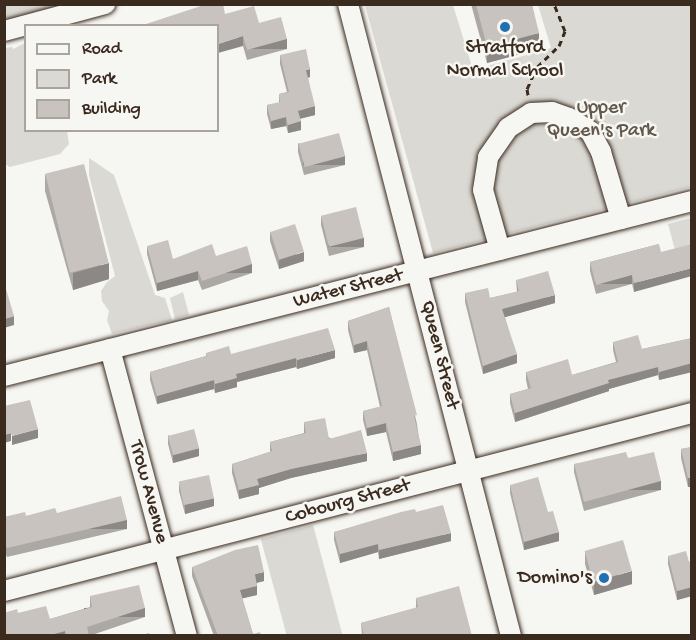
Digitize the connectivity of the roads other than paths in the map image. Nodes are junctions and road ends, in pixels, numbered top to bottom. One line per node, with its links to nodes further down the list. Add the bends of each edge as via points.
1 (105, 4): 3 (street)
2 (348, 4): 9 (street, Queen Street)
3 (30, 24)
4 (24, 26): 5 (street)
5 (4, 31)
6 (692, 201): 7 (street, Water Street)
7 (621, 219): 8 (street, Water Street); 8 (street, via 601,152 590,131 561,115 531,113 508,128 488,157 483,190)
8 (500, 250): 9 (street, Water Street)
9 (417, 271): 10 (street, Water Street); 13 (street, Queen Street)
10 (110, 349): 11 (street, Water Street); 14 (street, Trow Avenue)
11 (4, 376)
12 (692, 413): 13 (street, Cobourg Street)
13 (469, 471): 14 (street, Cobourg Street); 17 (street, Queen Street)
14 (164, 551): 15 (street, Cobourg Street); 16 (street, Trow Avenue)
15 (4, 591)
16 (187, 636)
17 (511, 636)

